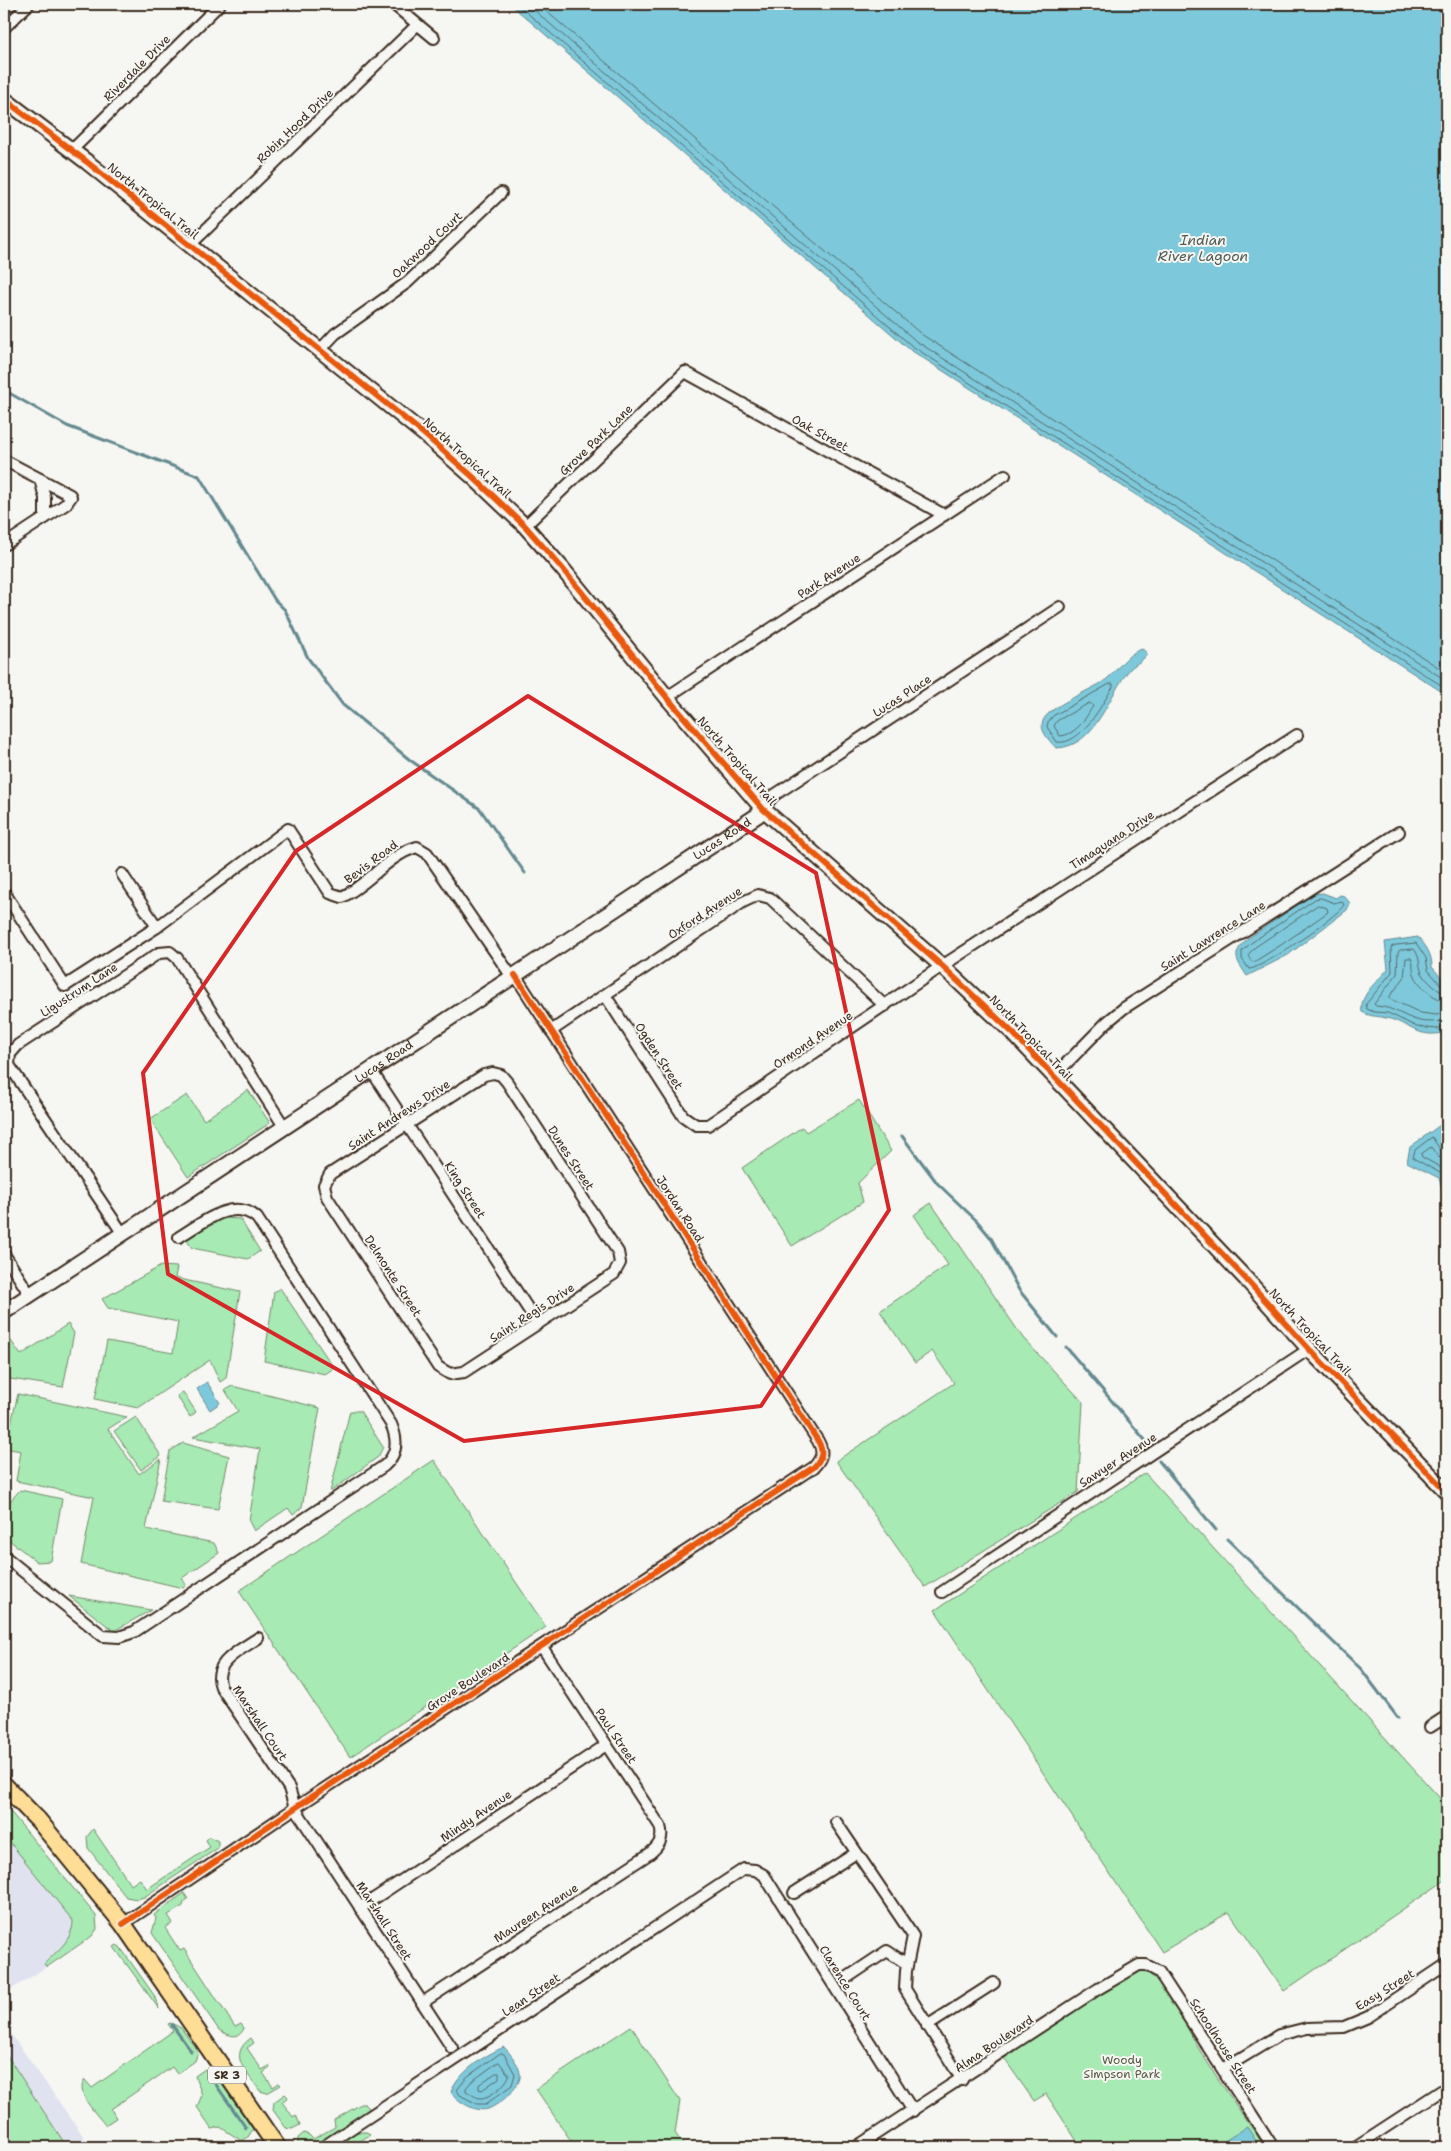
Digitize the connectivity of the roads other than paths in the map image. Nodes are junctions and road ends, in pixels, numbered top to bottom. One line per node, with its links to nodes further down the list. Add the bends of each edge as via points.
1 (29, 4): 5 (street)
2 (220, 4): 8 (street, Riverdale Drive)
3 (393, 4): 4 (street)
4 (417, 25): 6 (street); 10 (street, Robin Hood Drive)
5 (4, 28)
6 (434, 38)
7 (4, 99): 8 (street, North Tropical Trail)
8 (72, 150): 10 (street, North Tropical Trail)
9 (501, 192): 11 (street, Oakwood Court, via 408,282 334,334)
10 (190, 245): 11 (street, North Tropical Trail)
11 (320, 350): 18 (street, North Tropical Trail, via 424,434)
12 (685, 372): 16 (street, Oak Street); 18 (street, Grove Park Lane)
13 (4, 460): 15 (street)
14 (1004, 475): 16 (street, Park Avenue)
15 (40, 479): 17 (street, via 45,498); 17 (street, via 71,497)
16 (944, 515): 21 (street, Park Avenue)
17 (45, 518): 19 (street)
18 (525, 526): 21 (street, North Tropical Trail)
19 (4, 545)
20 (1060, 608): 23 (street, Lucas Place, via 773,796)
21 (667, 697): 23 (street, North Tropical Trail)
22 (1297, 734): 28 (street, Timaquana Drive)
23 (763, 809): 28 (street, North Tropical Trail); 29 (street, Lucas Road)
24 (1399, 832): 35 (street, Saint Lawrence Lane, via 1124,1008)
25 (122, 874): 27 (street)
26 (4, 892): 27 (street, Bevis Road, via 65,986)
27 (157, 927): 29 (street, Bevis Road, via 288,829 330,893 342,897 356,891 405,850 416,847 426,853)
28 (942, 966): 31 (street, Ormond Avenue); 35 (street, North Tropical Trail)
29 (513, 976): 32 (street, Jordan Road); 33 (street, Lucas Road)
30 (605, 995): 31 (street, Oxford Avenue, via 743,902 758,896 770,898); 32 (street, Oxford Avenue); 37 (street, Ogden Street, via 683,1116)
31 (885, 1006): 37 (street, Ormond Avenue, via 718,1120 708,1125)
32 (551, 1031): 49 (street, Jordan Road, via 818,1441)
33 (370, 1070): 36 (street, King Street); 38 (street, Lucas Road)
34 (493, 1073): 36 (street, Saint Andrews Drive, via 484,1075); 43 (street, Dunes Street, via 501,1075 507,1082 618,1252)
35 (1053, 1077): 47 (street, North Tropical Trail)
36 (407, 1124): 39 (street, Saint Andrews Drive, via 330,1174); 46 (street, King Street)
37 (696, 1125)
38 (285, 1128): 40 (street, Lucas Road); 40 (street, Ligustrum Lane, via 177,958 170,952 159,953 18,1045 10,1054 9,1065)
39 (324, 1185): 48 (street, Delmonte Street, via 327,1197 438,1367)
40 (123, 1234): 44 (street, Lucas Road)
41 (179, 1237): 51 (street, via 229,1210 241,1209 257,1218 391,1424 396,1445 394,1454 384,1466 124,1636 103,1636)
42 (4, 1254): 44 (street)
43 (620, 1263): 46 (street, Saint Regis Drive, via 614,1274)
44 (30, 1295): 45 (street, Lucas Road)
45 (4, 1312)
46 (538, 1324): 48 (street, Saint Regis Drive, via 464,1372)
47 (1309, 1349): 50 (street, North Tropical Trail); 52 (street, Sawyer Avenue)
48 (450, 1374)
49 (822, 1456): 54 (street, Grove Boulevard, via 814,1467)
50 (1447, 1492)
51 (4, 1556)
52 (942, 1592)
53 (258, 1638): 59 (street, Marshall Court, via 224,1662 218,1680 288,1788)
54 (542, 1648): 57 (street, Paul Street); 59 (street, Grove Boulevard)
55 (1447, 1716): 56 (street)
56 (1430, 1727)
57 (606, 1745): 61 (street, Paul Street, via 660,1826); 65 (street, Mindy Avenue)
58 (4, 1784): 66 (main road, SR 3, via 39,1821)
59 (295, 1808): 65 (street, Marshall Street); 66 (street, Grove Boulevard)
60 (836, 1822): 62 (street)
61 (661, 1841): 72 (street, Maureen Avenue, via 650,1854)
62 (856, 1853): 64 (street); 67 (street, via 913,1936)
63 (755, 1870): 78 (street, Clarence Court, via 764,1876); 80 (street, Lean Street, via 744,1869)
64 (794, 1893)
65 (360, 1908): 72 (street, Marshall Street)
66 (123, 1924): 79 (main road, SR 3)
67 (907, 1964): 70 (street, via 887,1951); 73 (street, via 905,1989)
68 (1447, 1964): 75 (street, Easy Street, via 1368,2017 1344,2028 1306,2028 1279,2035)
69 (1146, 1965): 75 (street, Schoolhouse Street, via 1159,1972); 76 (street, Alma Boulevard, via 1130,1968)
70 (848, 1977)
71 (994, 1983): 73 (street)
72 (422, 2003): 74 (street, Marshall Street)
73 (927, 2026): 76 (street)
74 (452, 2048)
75 (1223, 2069): 82 (street, Schoolhouse Street)
76 (962, 2080): 78 (street, Alma Boulevard)
77 (1447, 2087): 83 (street)
78 (913, 2111): 81 (street, Alma Boulevard)
79 (277, 2147)
80 (323, 2147)
81 (856, 2147)
82 (1273, 2147)
83 (1356, 2147)

